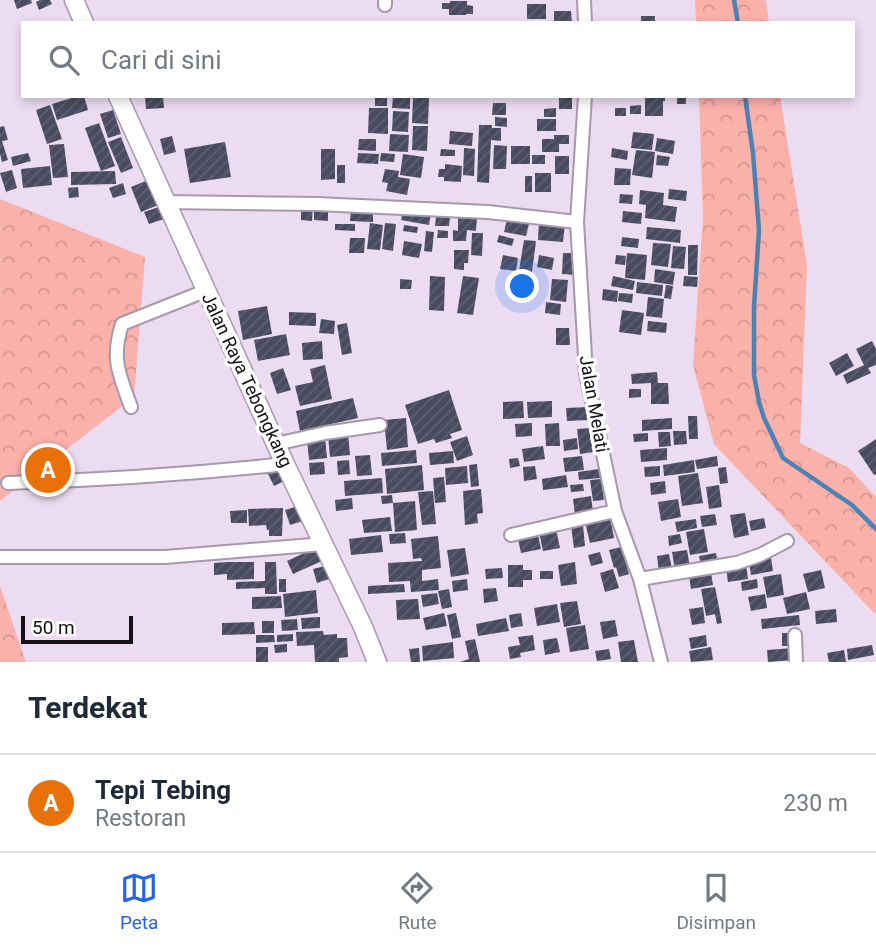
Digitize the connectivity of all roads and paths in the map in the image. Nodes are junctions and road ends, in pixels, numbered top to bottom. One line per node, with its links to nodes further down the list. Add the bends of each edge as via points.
1 (74, 0): 3 (main road)
2 (584, 0): 4 (street)
3 (83, 21)
4 (585, 21)
5 (119, 98): 7 (main road, Jalan Raya Tebongkang)
6 (585, 98): 8 (street, Jalan Melati)
7 (166, 202): 8 (street, via 488,212); 9 (main road, Jalan Raya Tebongkang)
8 (578, 222): 15 (street, Jalan Melati, via 586,373)
9 (205, 291): 10 (street, via 122,324 117,359); 12 (main road, Jalan Raya Tebongkang)
10 (131, 407)
11 (380, 425): 12 (street)
12 (276, 444): 13 (main road, Jalan Raya Tebongkang)
13 (285, 464): 14 (street); 18 (main road, Jalan Raya Tebongkang)
14 (8, 483)
15 (615, 511): 16 (street); 20 (street, Jalan Melati)
16 (511, 535)
17 (787, 541): 20 (street, via 737,563)
18 (324, 544): 19 (street, via 165,557); 22 (main road, Jalan Raya Tebongkang)
19 (0, 557)
20 (640, 579): 23 (street, Jalan Melati)
21 (795, 635): 24 (street)
22 (377, 662)
23 (662, 662)
24 (796, 662)

